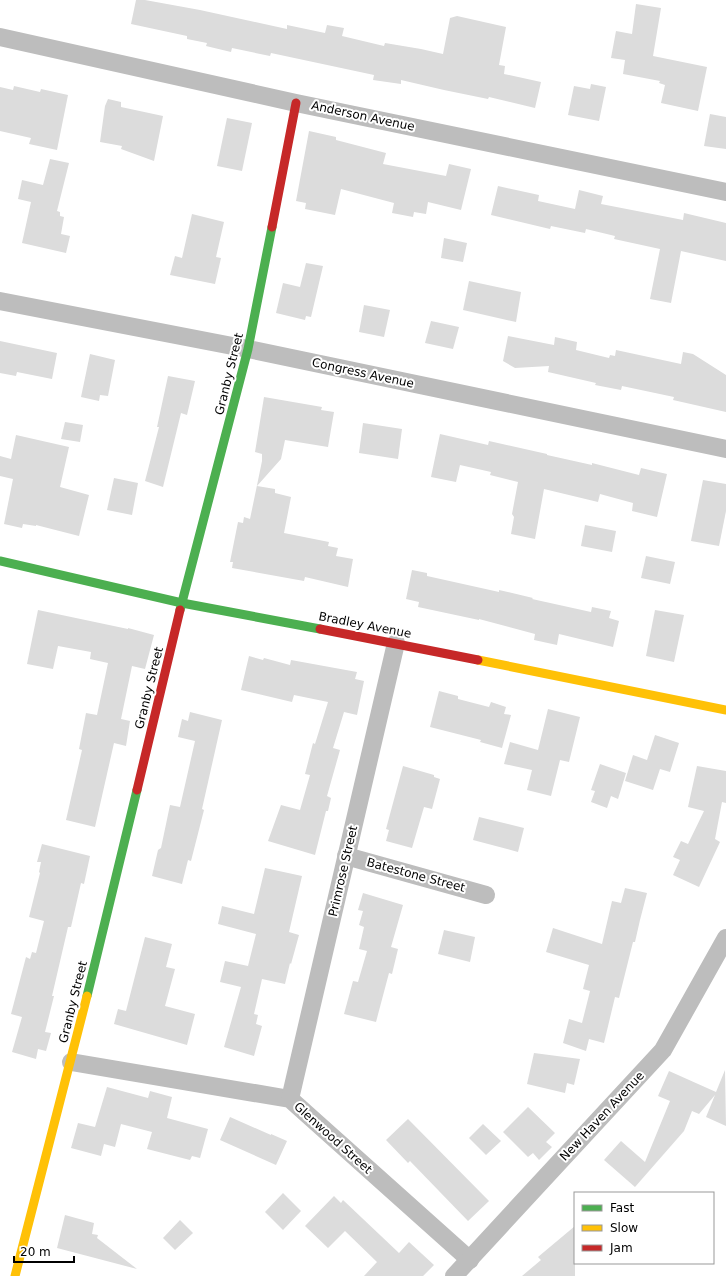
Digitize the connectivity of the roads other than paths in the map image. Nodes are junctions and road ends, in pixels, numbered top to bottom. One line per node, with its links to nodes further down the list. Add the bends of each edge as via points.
1 (0, 37): 2 (street, Anderson Avenue)
2 (296, 103): 3 (street, Anderson Avenue); 5 (street, Granby Street)
3 (726, 192)
4 (0, 300): 5 (street, Congress Avenue)
5 (248, 349): 6 (street, Congress Avenue); 8 (street, Granby Street)
6 (726, 449)
7 (0, 561): 8 (street, Bradley Avenue)
8 (182, 603): 9 (street, Bradley Avenue); 14 (street, Granby Street)
9 (396, 643): 10 (street, Bradley Avenue); 11 (street, Primrose Street)
10 (726, 710)
11 (346, 856): 12 (street, Batestone Street); 15 (street, Primrose Street)
12 (486, 895)
13 (726, 938): 16 (street, New Haven Avenue, via 663,1050)
14 (71, 1062): 15 (street, Glenwood Street); 17 (street, Granby Street)
15 (290, 1099): 16 (street, Glenwood Street)
16 (470, 1260): 18 (street, New Haven Avenue)
17 (15, 1276)
18 (454, 1276)

